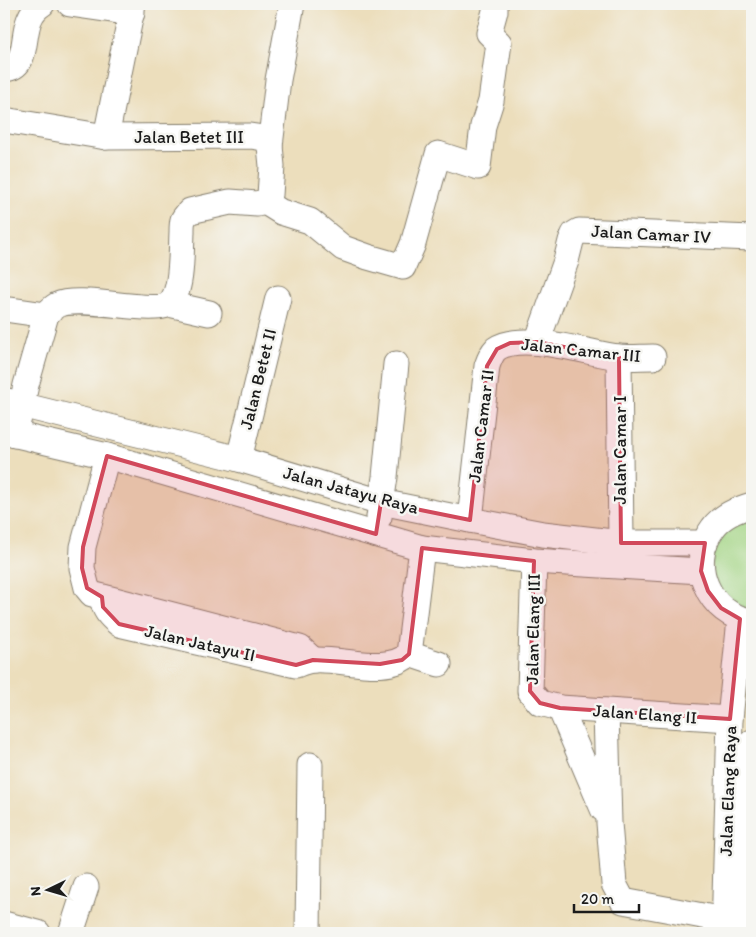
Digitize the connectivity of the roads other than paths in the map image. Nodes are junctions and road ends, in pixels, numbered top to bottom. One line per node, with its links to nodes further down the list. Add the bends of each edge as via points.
1 (42, 4): 6 (street, via 29,17 21,61 13,68)
2 (70, 4): 5 (street)
3 (292, 4): 9 (street)
4 (495, 4): 10 (street, via 489,33 499,44 478,167 438,154 413,244 403,267 342,248 310,221 281,212)
5 (132, 8): 8 (street, Jalan Betet III)
6 (4, 69)
7 (4, 120): 8 (street)
8 (106, 137): 9 (street, Jalan Betet III, via 250,136 264,138)
9 (270, 146): 10 (street, Jalan Betet III, via 270,195)
10 (265, 202): 13 (street, via 230,202 190,211 183,220 178,284 175,297)
11 (752, 238): 17 (street, Jalan Camar IV, via 579,231 571,241)
12 (278, 298): 25 (street, Jalan Betet II)
13 (169, 304): 15 (street); 16 (street, via 159,307 68,303 59,304)
14 (11, 310): 16 (street)
15 (209, 313)
16 (46, 315): 22 (street)
17 (536, 342): 18 (street, Jalan Camar III); 19 (street, Jalan Camar III)
18 (510, 343): 28 (street, Jalan Camar II, via 490,355 487,366)
19 (619, 357): 20 (street, Jalan Camar III); 30 (street, Jalan Camar I)
20 (653, 358)
21 (396, 364): 26 (street)
22 (12, 403): 23 (street); 25 (street, Jalan Jatayu Raya)
23 (9, 433): 24 (street, Jalan Jatayu Raya)
24 (107, 456): 29 (street, Jalan Jatayu Raya); 36 (street, Jalan Jatayu II, via 83,547 82,568 87,588 92,594 102,597 103,607 119,624 296,665 313,660 380,664 402,660)
25 (239, 459): 26 (street, Jalan Jatayu Raya)
26 (381, 502): 28 (street, Jalan Jatayu Raya); 29 (street)
27 (752, 505): 31 (street, via 727,515 713,527)
28 (470, 520): 30 (street, Jalan Jatayu Raya, via 542,534)
29 (376, 534): 32 (street, Jalan Jatayu Raya)
30 (621, 543): 31 (street, Jalan Jatayu Raya)
31 (705, 543): 34 (street)
32 (422, 548): 33 (street, Jalan Jatayu Raya); 36 (street)
33 (534, 561): 34 (street, Jalan Jatayu Raya); 38 (street, Jalan Elang III, via 530,691 540,703)
34 (701, 571): 35 (street, via 708,592 721,608)
35 (746, 620): 40 (street, Jalan Elang Raya)
36 (409, 654): 37 (street)
37 (440, 664)
38 (560, 708): 39 (street, Jalan Elang II); 43 (street)
39 (606, 711): 40 (street, Jalan Elang II); 43 (street)
40 (730, 719): 46 (street, Jalan Elang Raya)
41 (752, 742): 46 (street, Jalan Elang Raya)
42 (310, 765): 49 (street)
43 (609, 823): 46 (street, via 614,884 623,901)
44 (86, 887): 48 (street)
45 (4, 924): 47 (street)
46 (738, 925)
47 (38, 933)
48 (71, 933)
49 (308, 933)

